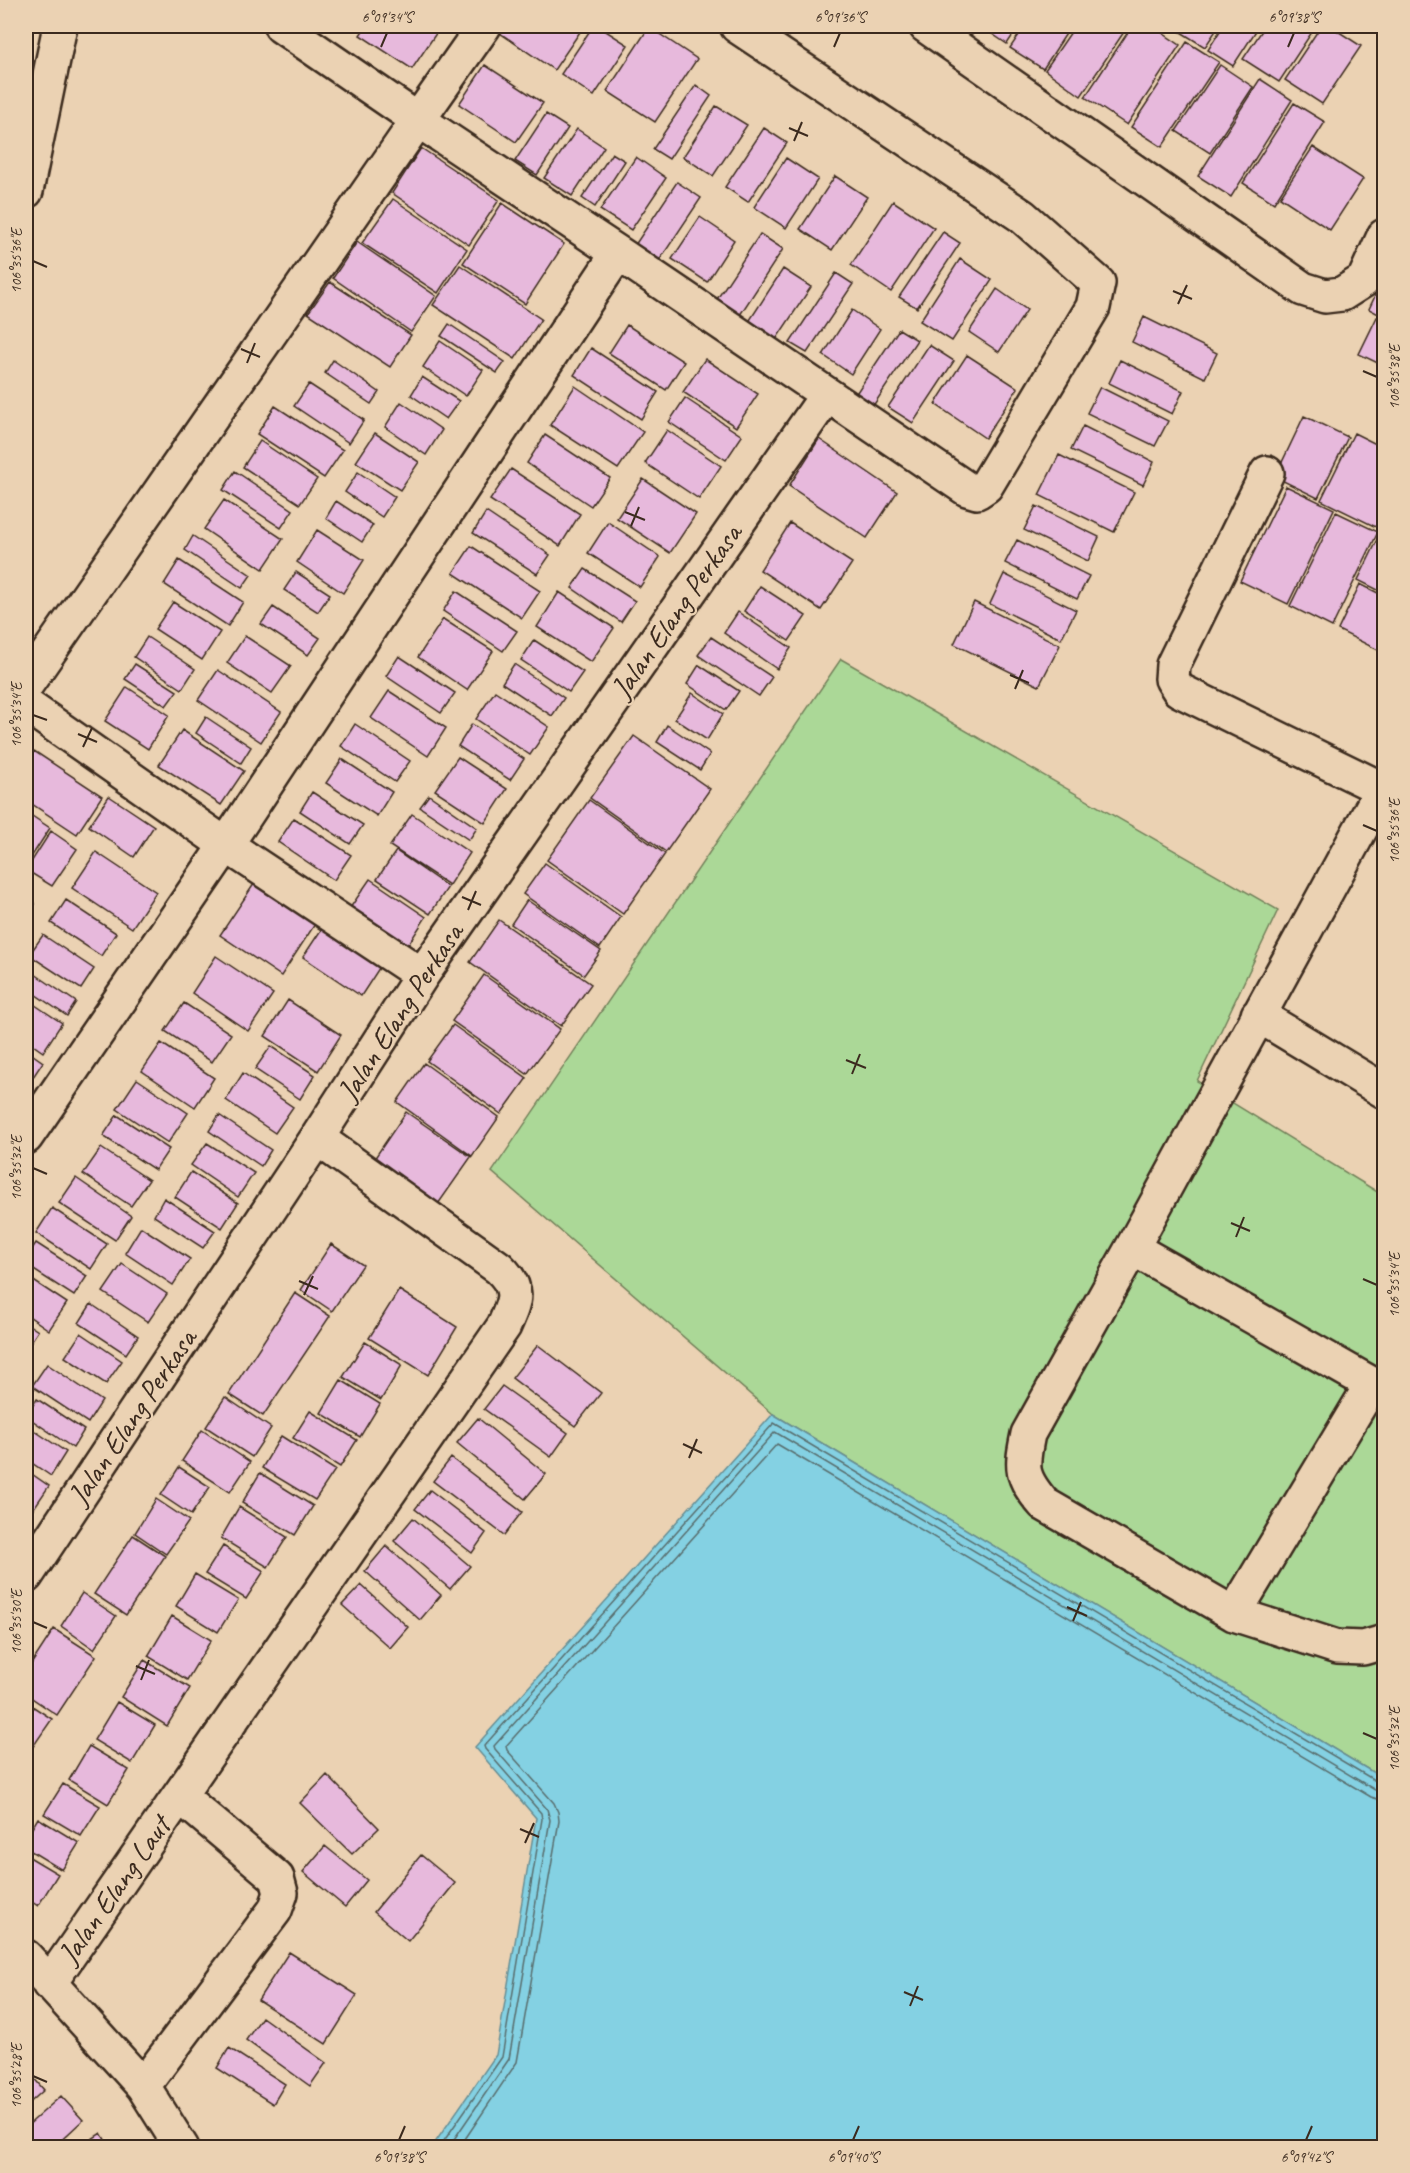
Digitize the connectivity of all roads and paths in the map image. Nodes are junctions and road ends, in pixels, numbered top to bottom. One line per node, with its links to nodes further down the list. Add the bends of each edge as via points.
1 (60, 26): 7 (street)
2 (281, 26): 6 (street)
3 (484, 26): 6 (street)
4 (737, 26): 10 (street, via 1022,216 1098,283 1093,307 986,486 978,492 967,489)
5 (926, 26): 8 (street, via 1303,289 1325,296 1342,294 1357,285 1364,280)
6 (418, 120): 9 (street); 12 (street)
7 (26, 190)
8 (1384, 236)
9 (618, 253): 10 (street); 15 (street)
10 (827, 395): 16 (street, Jalan Elang Perkasa)
11 (1267, 473): 14 (street, via 1173,665 1172,679 1179,690)
12 (26, 685)
13 (26, 705): 15 (street)
14 (1384, 788): 17 (street)
15 (226, 844): 16 (street); 19 (street)
16 (422, 975): 20 (street, Jalan Elang Perkasa)
17 (1258, 1015): 18 (street); 21 (street)
18 (1384, 1091)
19 (26, 1137)
20 (317, 1138): 23 (street, Jalan Elang Perkasa); 26 (street, Jalan Elang Laut, via 499,1268 511,1280 515,1300 504,1326)
21 (1132, 1248): 22 (street); 24 (street, via 1028,1434 1022,1463 1028,1486 1044,1504)
22 (1378, 1387): 24 (street)
23 (26, 1576)
24 (1234, 1614): 25 (street, via 1337,1647 1363,1648)
25 (1384, 1642)
26 (180, 1796): 28 (street, Jalan Elang Laut); 29 (street, via 277,1878 281,1893 275,1910)
27 (26, 1957): 28 (street)
28 (49, 1984): 29 (street)
29 (142, 2086): 30 (street)
30 (182, 2148)

